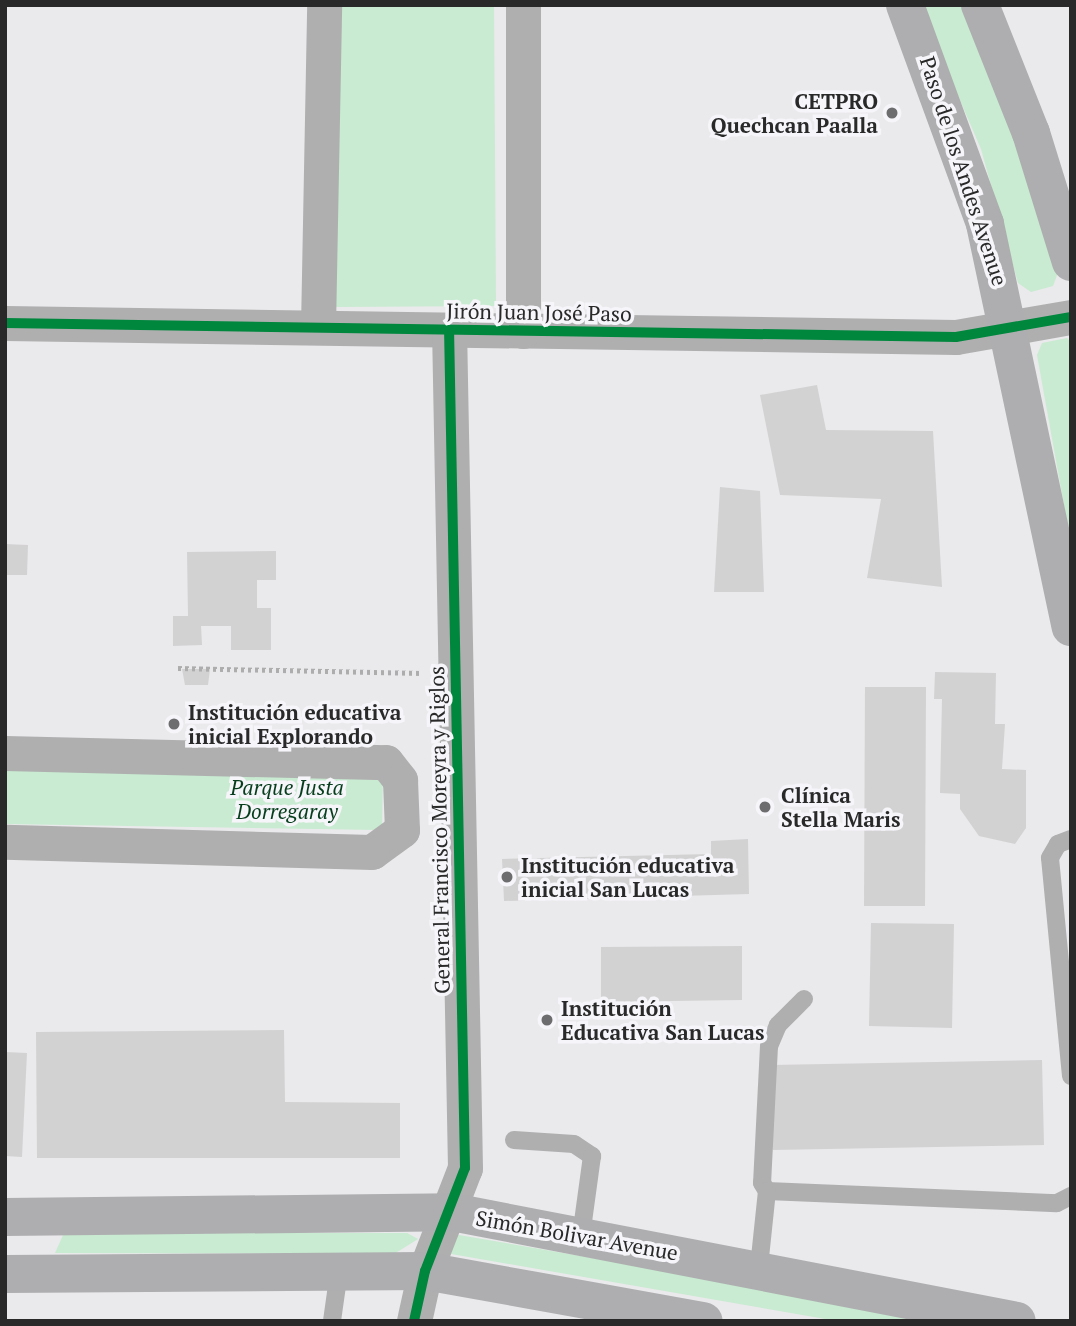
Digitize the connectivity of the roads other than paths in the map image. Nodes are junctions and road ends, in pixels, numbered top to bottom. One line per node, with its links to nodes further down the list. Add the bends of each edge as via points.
1 (324, 5): 8 (street)
2 (523, 5): 11 (street)
3 (905, 5): 9 (main road, Paso de los Andes Avenue, via 985,224)
4 (981, 5): 5 (main road, via 1031,133)
5 (1071, 262)
6 (1071, 317): 9 (street, Jirón Juan José Paso)
7 (5, 323): 8 (street, Jirón Juan José Paso)
8 (318, 327): 10 (street, Jirón Juan José Paso)
9 (1012, 328): 11 (street, Jirón Juan José Paso, via 956,337); 12 (main road, Paso de los Andes Avenue)
10 (449, 330): 11 (street, Jirón Juan José Paso); 21 (street, General Francisco Moreyra y Riglos, via 465,1168)
11 (523, 331)
12 (1071, 627)
13 (5, 753): 15 (street, via 386,762 400,780 402,830 372,852)
14 (1071, 839): 17 (lane, via 1058,844 1050,858)
15 (5, 842)
16 (804, 999): 19 (lane, via 778,1025 769,1046)
17 (1071, 1076)
18 (514, 1140): 23 (lane, via 574,1144 592,1156)
19 (767, 1191): 20 (lane, via 1057,1203); 24 (lane)
20 (1071, 1196)
21 (452, 1212): 22 (main road, Simón Bolivar Avenue); 23 (main road, Simón Bolivar Avenue); 26 (street, General Francisco Moreyra y Riglos)
22 (5, 1217)
23 (581, 1236): 24 (main road, Simón Bolivar Avenue)
24 (759, 1267): 31 (main road, Simón Bolivar Avenue)
25 (340, 1271): 26 (main road); 27 (main road); 28 (lane)
26 (425, 1271): 29 (street, General Francisco Moreyra y Riglos); 30 (main road)
27 (5, 1274)
28 (332, 1321)
29 (414, 1321)
30 (704, 1321)
31 (1017, 1321)

